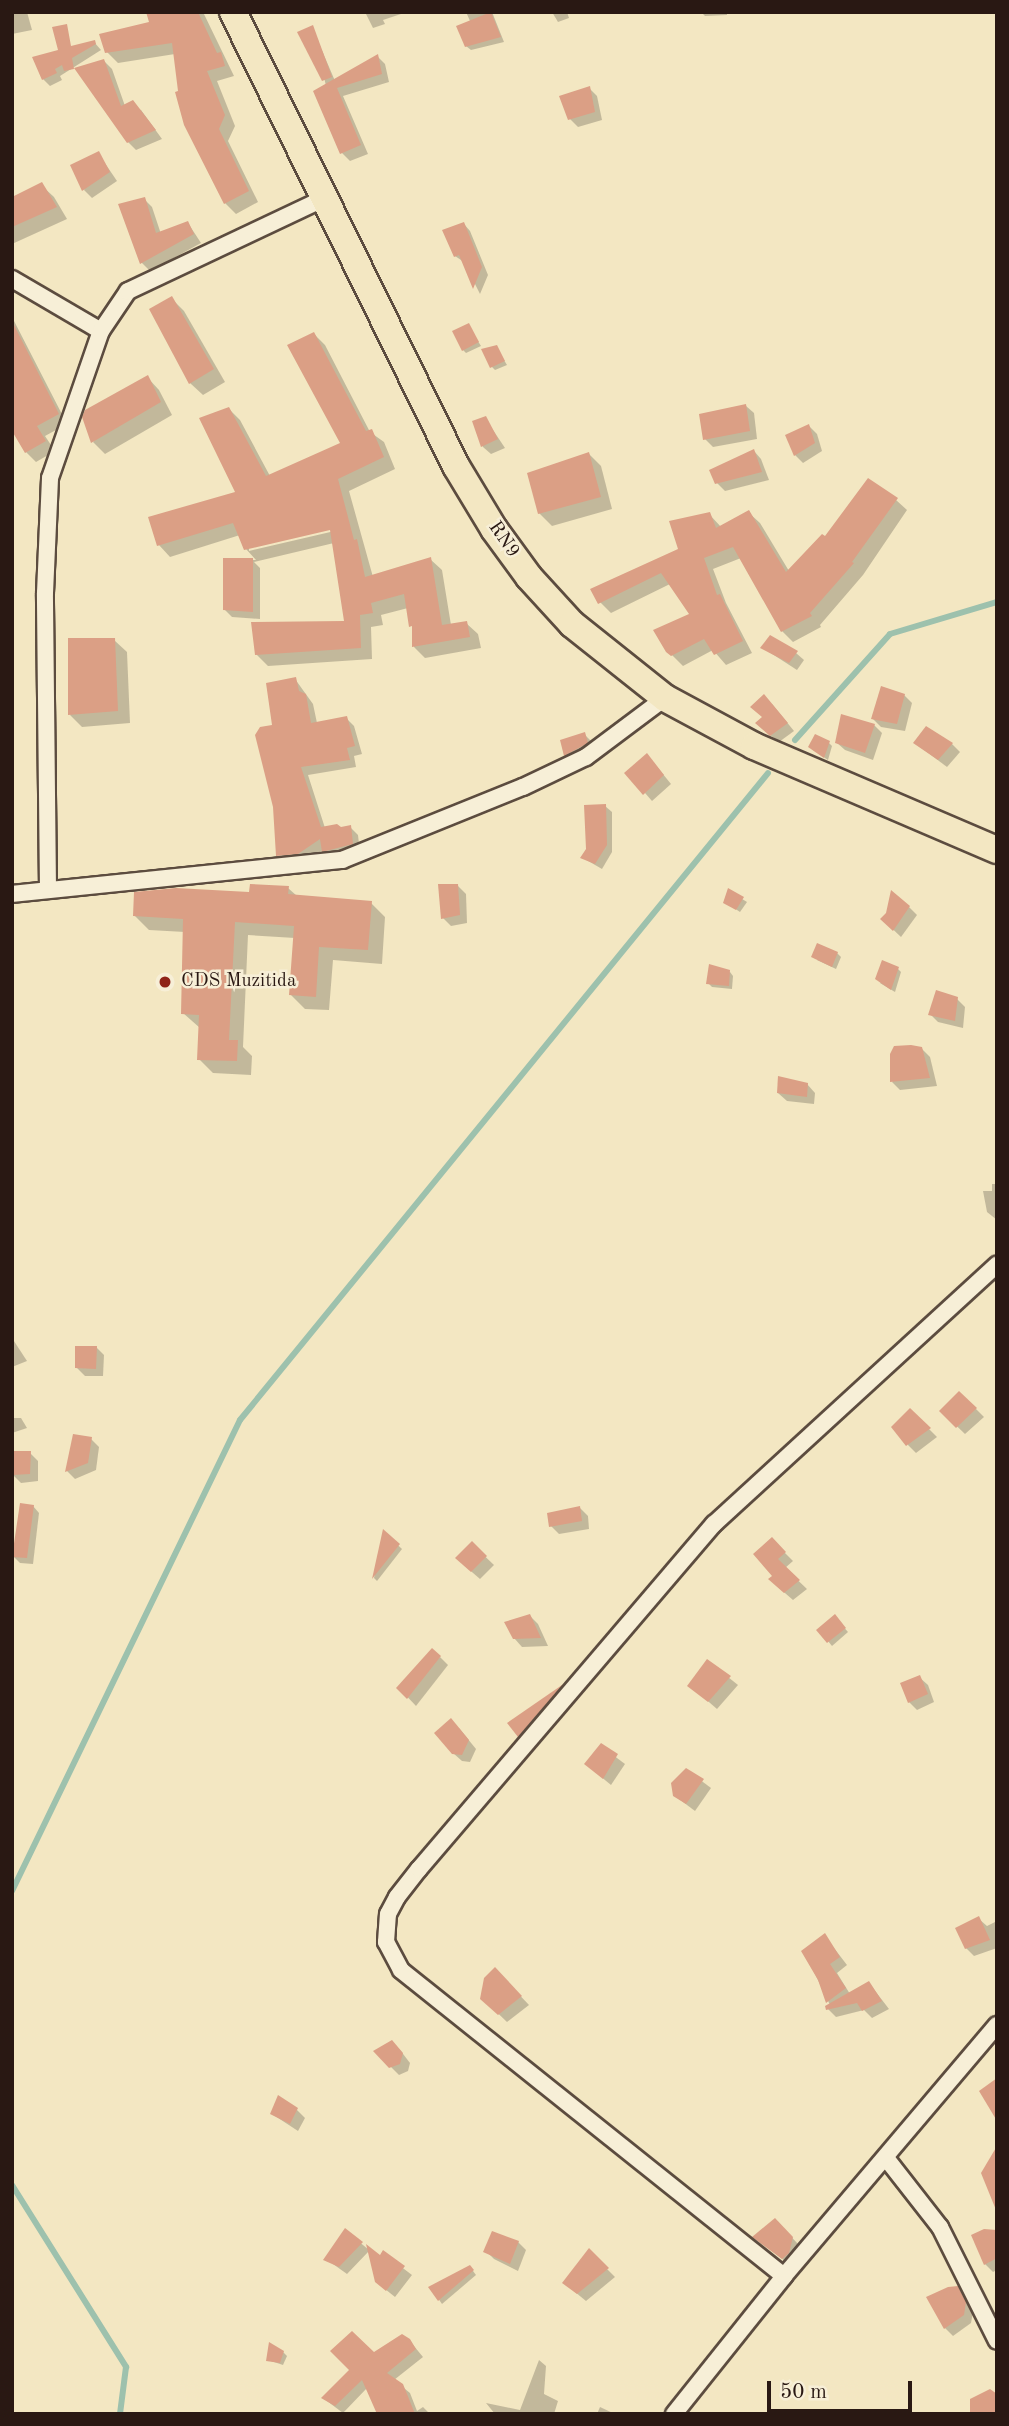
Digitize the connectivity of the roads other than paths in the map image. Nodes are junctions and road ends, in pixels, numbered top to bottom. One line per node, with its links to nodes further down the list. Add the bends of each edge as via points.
1 (233, 12): 2 (main road, RN9)
2 (325, 198): 4 (street, via 128,291); 5 (main road, RN9, via 456,466 494,529 572,624)
3 (12, 279): 4 (street)
4 (101, 331): 7 (street, via 50,478 45,593)
5 (665, 698): 6 (main road, RN9, via 754,746); 7 (street, via 586,757 342,860)
6 (997, 850)
7 (48, 889): 8 (street)
8 (12, 894)
9 (997, 1265): 12 (street, via 714,1524 428,1859 388,1914 386,1941 401,1970)
10 (997, 2025): 11 (street)
11 (886, 2158): 12 (street); 13 (street, via 940,2227)
12 (784, 2276): 14 (street)
13 (997, 2341)
14 (674, 2414)

